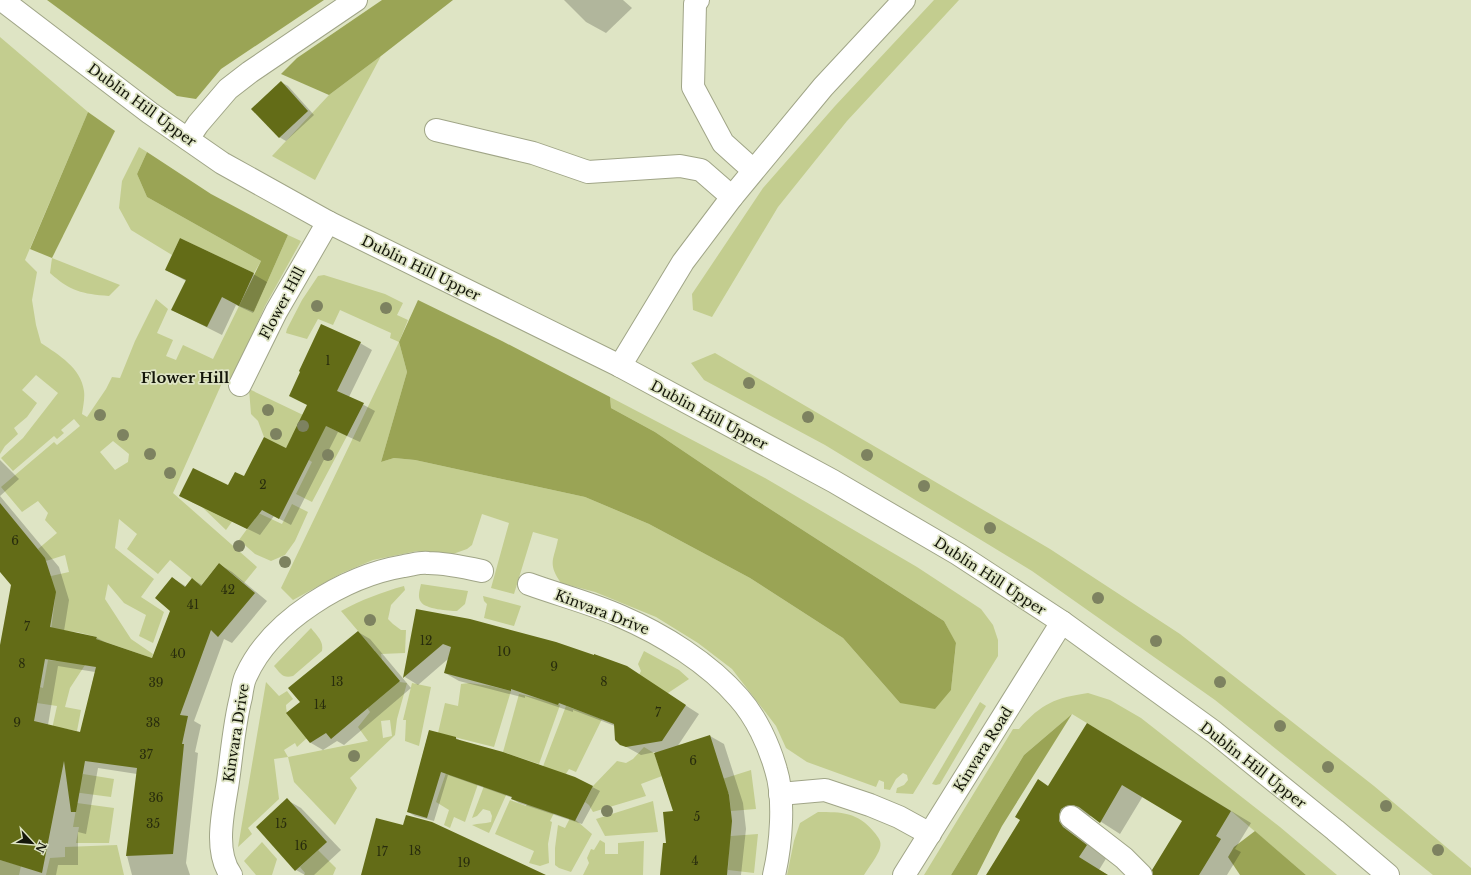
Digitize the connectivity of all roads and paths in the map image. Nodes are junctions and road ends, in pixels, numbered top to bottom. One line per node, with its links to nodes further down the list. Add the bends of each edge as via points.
1 (2, 0): 6 (street, Dublin Hill Upper)
2 (356, 0): 6 (street, via 250,72 224,94)
3 (698, 0): 7 (street, via 695,4 693,87 723,144)
4 (904, 0): 7 (street, via 823,86)
5 (436, 130): 8 (street, via 533,153 588,172 680,166 701,170)
6 (188, 139): 9 (street, Dublin Hill Upper, via 222,163)
7 (753, 170): 8 (street)
8 (732, 196): 10 (street, via 683,262)
9 (328, 222): 10 (street, Dublin Hill Upper); 11 (street, Flower Hill, via 276,312)
10 (620, 366): 14 (street, Dublin Hill Upper, via 833,481 958,554)
11 (240, 385)
12 (482, 571): 18 (street, Kinvara Drive, via 427,563 387,569 351,582 299,612 264,646 245,678 238,709 222,830 221,854)
13 (529, 584): 15 (street, Kinvara Drive, via 620,616 651,631 691,656 720,679 740,698 753,718 776,771)
14 (1062, 622): 17 (street, Kinvara Road); 22 (street, Dublin Hill Upper, via 1214,732)
15 (780, 794): 17 (street, via 825,790 899,817); 19 (street, Kinvara Drive, via 781,826)
16 (1070, 817): 21 (street, via 1124,858)
17 (930, 834): 20 (street, Kinvara Road)
18 (231, 875)
19 (774, 875)
20 (904, 875)
21 (1141, 875)
22 (1388, 875)

